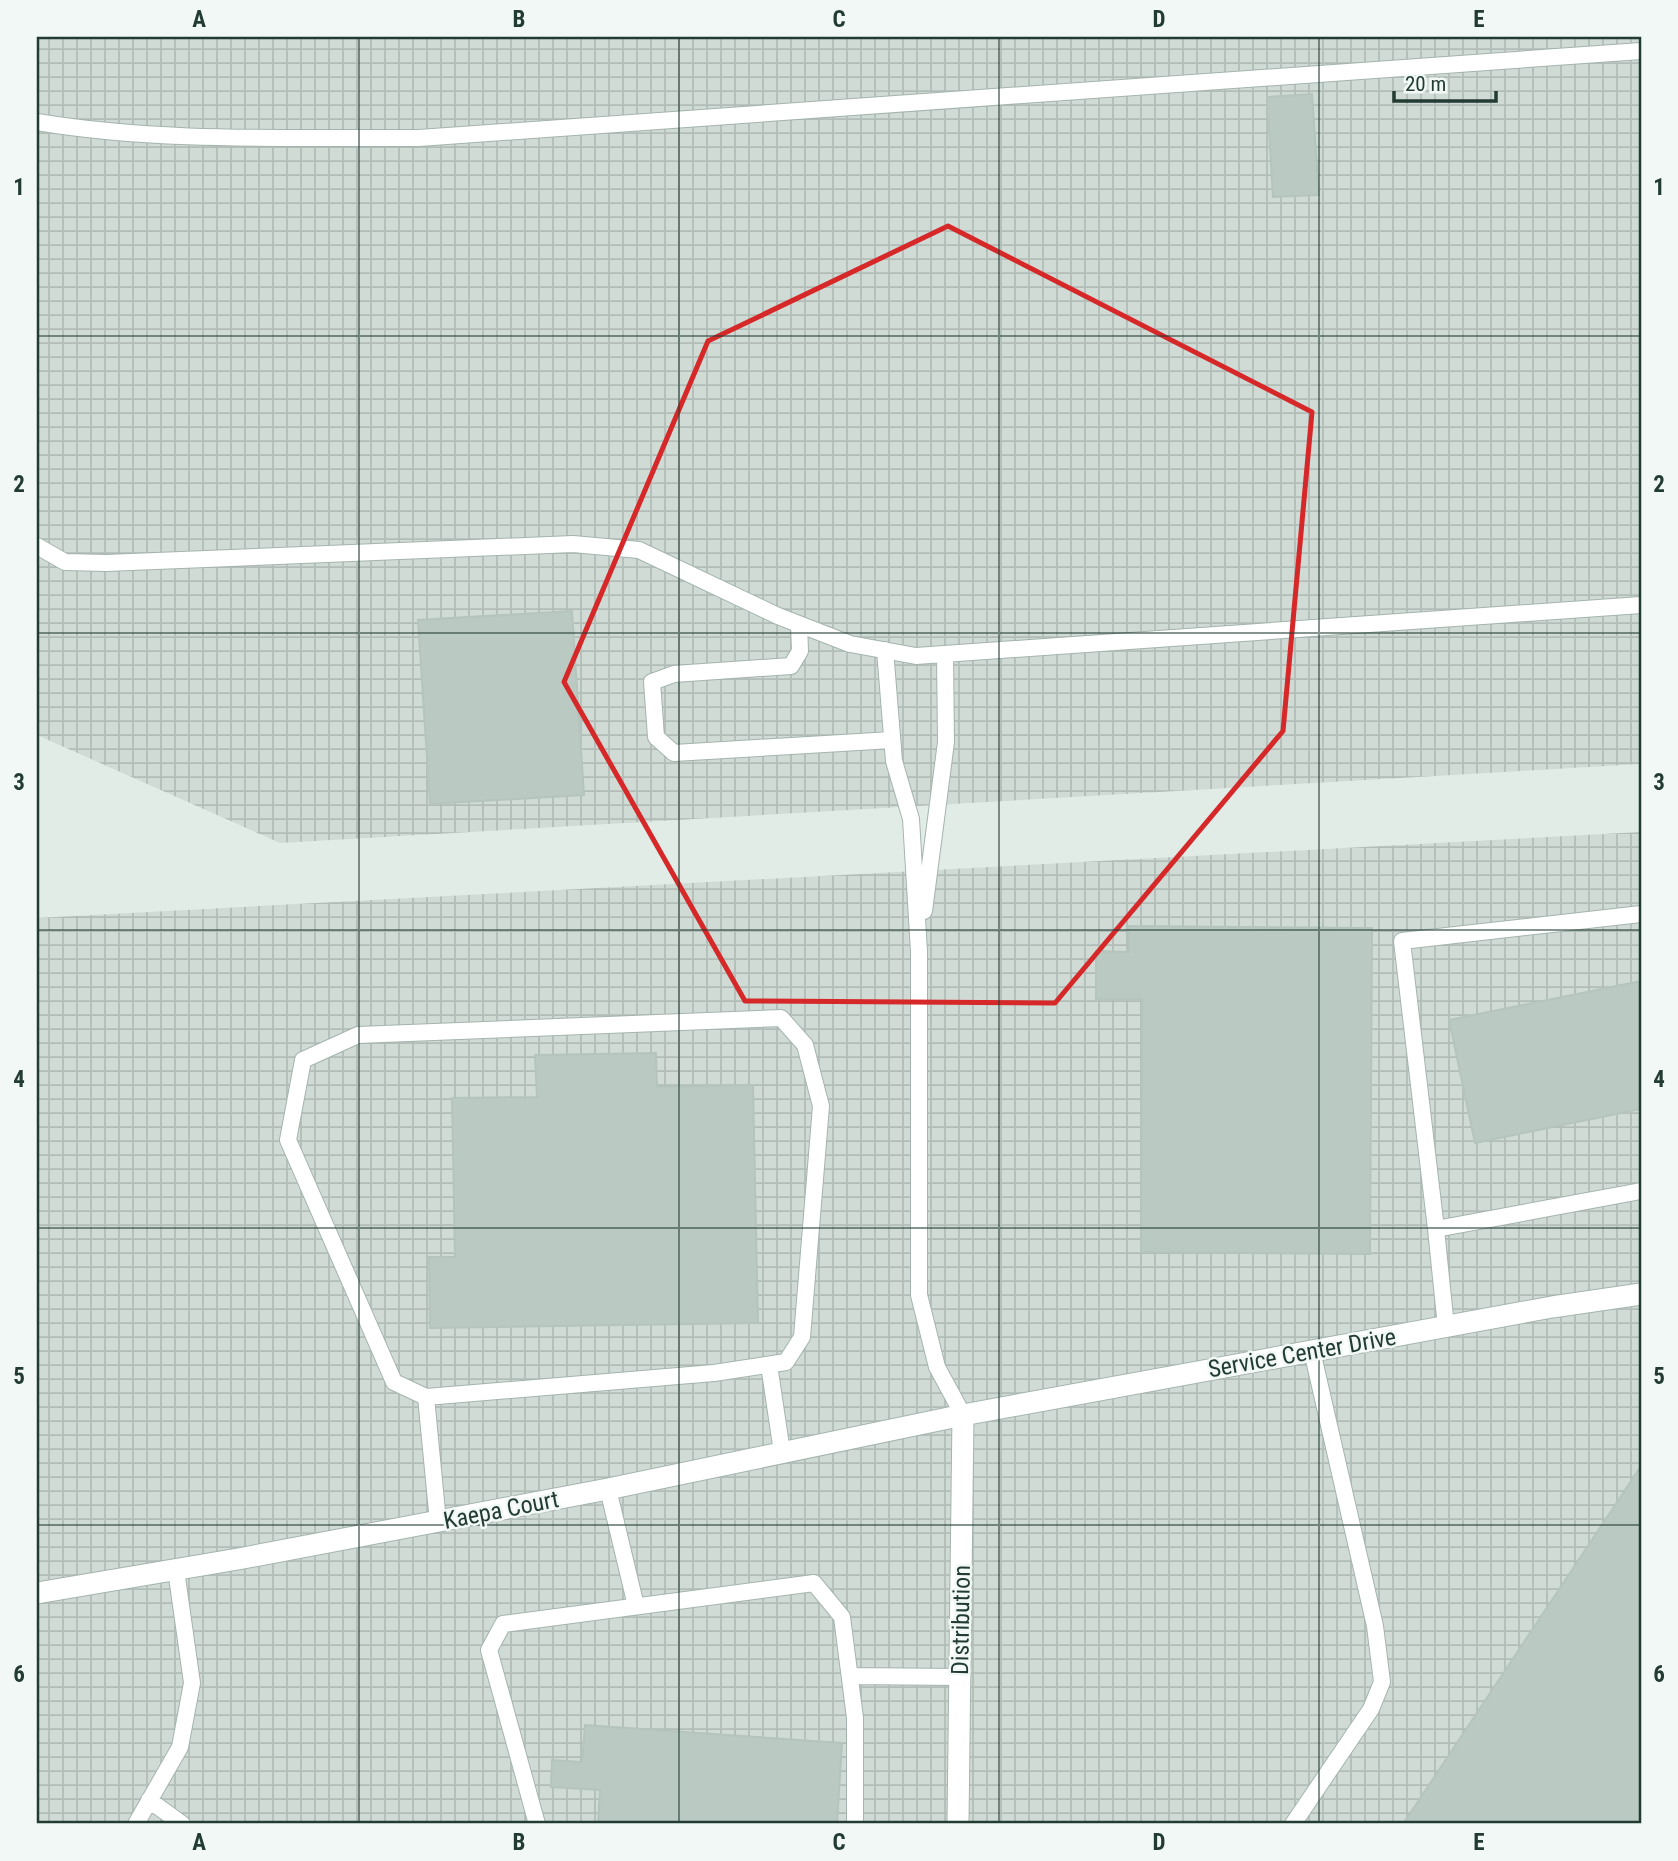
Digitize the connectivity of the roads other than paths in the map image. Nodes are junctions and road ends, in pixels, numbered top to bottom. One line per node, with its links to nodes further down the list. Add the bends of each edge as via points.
1 (1641, 51): 2 (lane, via 419,138 270,139 82,129)
2 (37, 122)
3 (37, 546): 5 (lane, via 65,562 106,563 573,544 639,550)
4 (1641, 605): 7 (lane)
5 (799, 624): 6 (lane, via 850,644); 8 (lane, via 800,651 791,666 674,674 652,682 656,737 674,753)
6 (885, 650): 7 (lane, via 916,656); 8 (lane)
7 (945, 654): 10 (lane, via 946,742)
8 (892, 740): 10 (lane, via 911,819)
9 (1641, 914): 12 (lane, via 1402,941)
10 (919, 952): 18 (lane, via 919,1295 937,1367)
11 (1641, 1191): 12 (lane)
12 (1436, 1229): 14 (lane)
13 (1641, 1294): 14 (street, Service Center Drive)
14 (1446, 1326): 15 (street, Service Center Drive)
15 (1312, 1351): 18 (street, Service Center Drive); 33 (lane, via 1375,1626 1382,1682 1371,1709)
16 (769, 1364): 17 (lane, via 713,1373); 17 (lane, via 786,1362 802,1337 821,1106 805,1045 781,1018 358,1035 303,1060 288,1140 394,1382); 19 (lane)
17 (426, 1397): 21 (lane)
18 (963, 1415): 19 (street, Kaepa Court); 26 (street, Distribution)
19 (782, 1452): 20 (street, Kaepa Court)
20 (608, 1489): 21 (street, Kaepa Court); 24 (lane)
21 (439, 1522): 22 (street, Kaepa Court)
22 (176, 1570): 23 (street, Kaepa Court); 27 (lane, via 192,1683 180,1747)
23 (37, 1594)
24 (636, 1606): 25 (lane, via 814,1583 842,1617); 30 (lane, via 503,1624 489,1650)
25 (850, 1676): 26 (lane); 31 (lane, via 855,1718)
26 (960, 1677): 32 (street, Distribution)
27 (149, 1800): 28 (lane); 29 (lane)
28 (136, 1824)
29 (183, 1824)
30 (537, 1824)
31 (855, 1824)
32 (958, 1824)
33 (1293, 1824)

